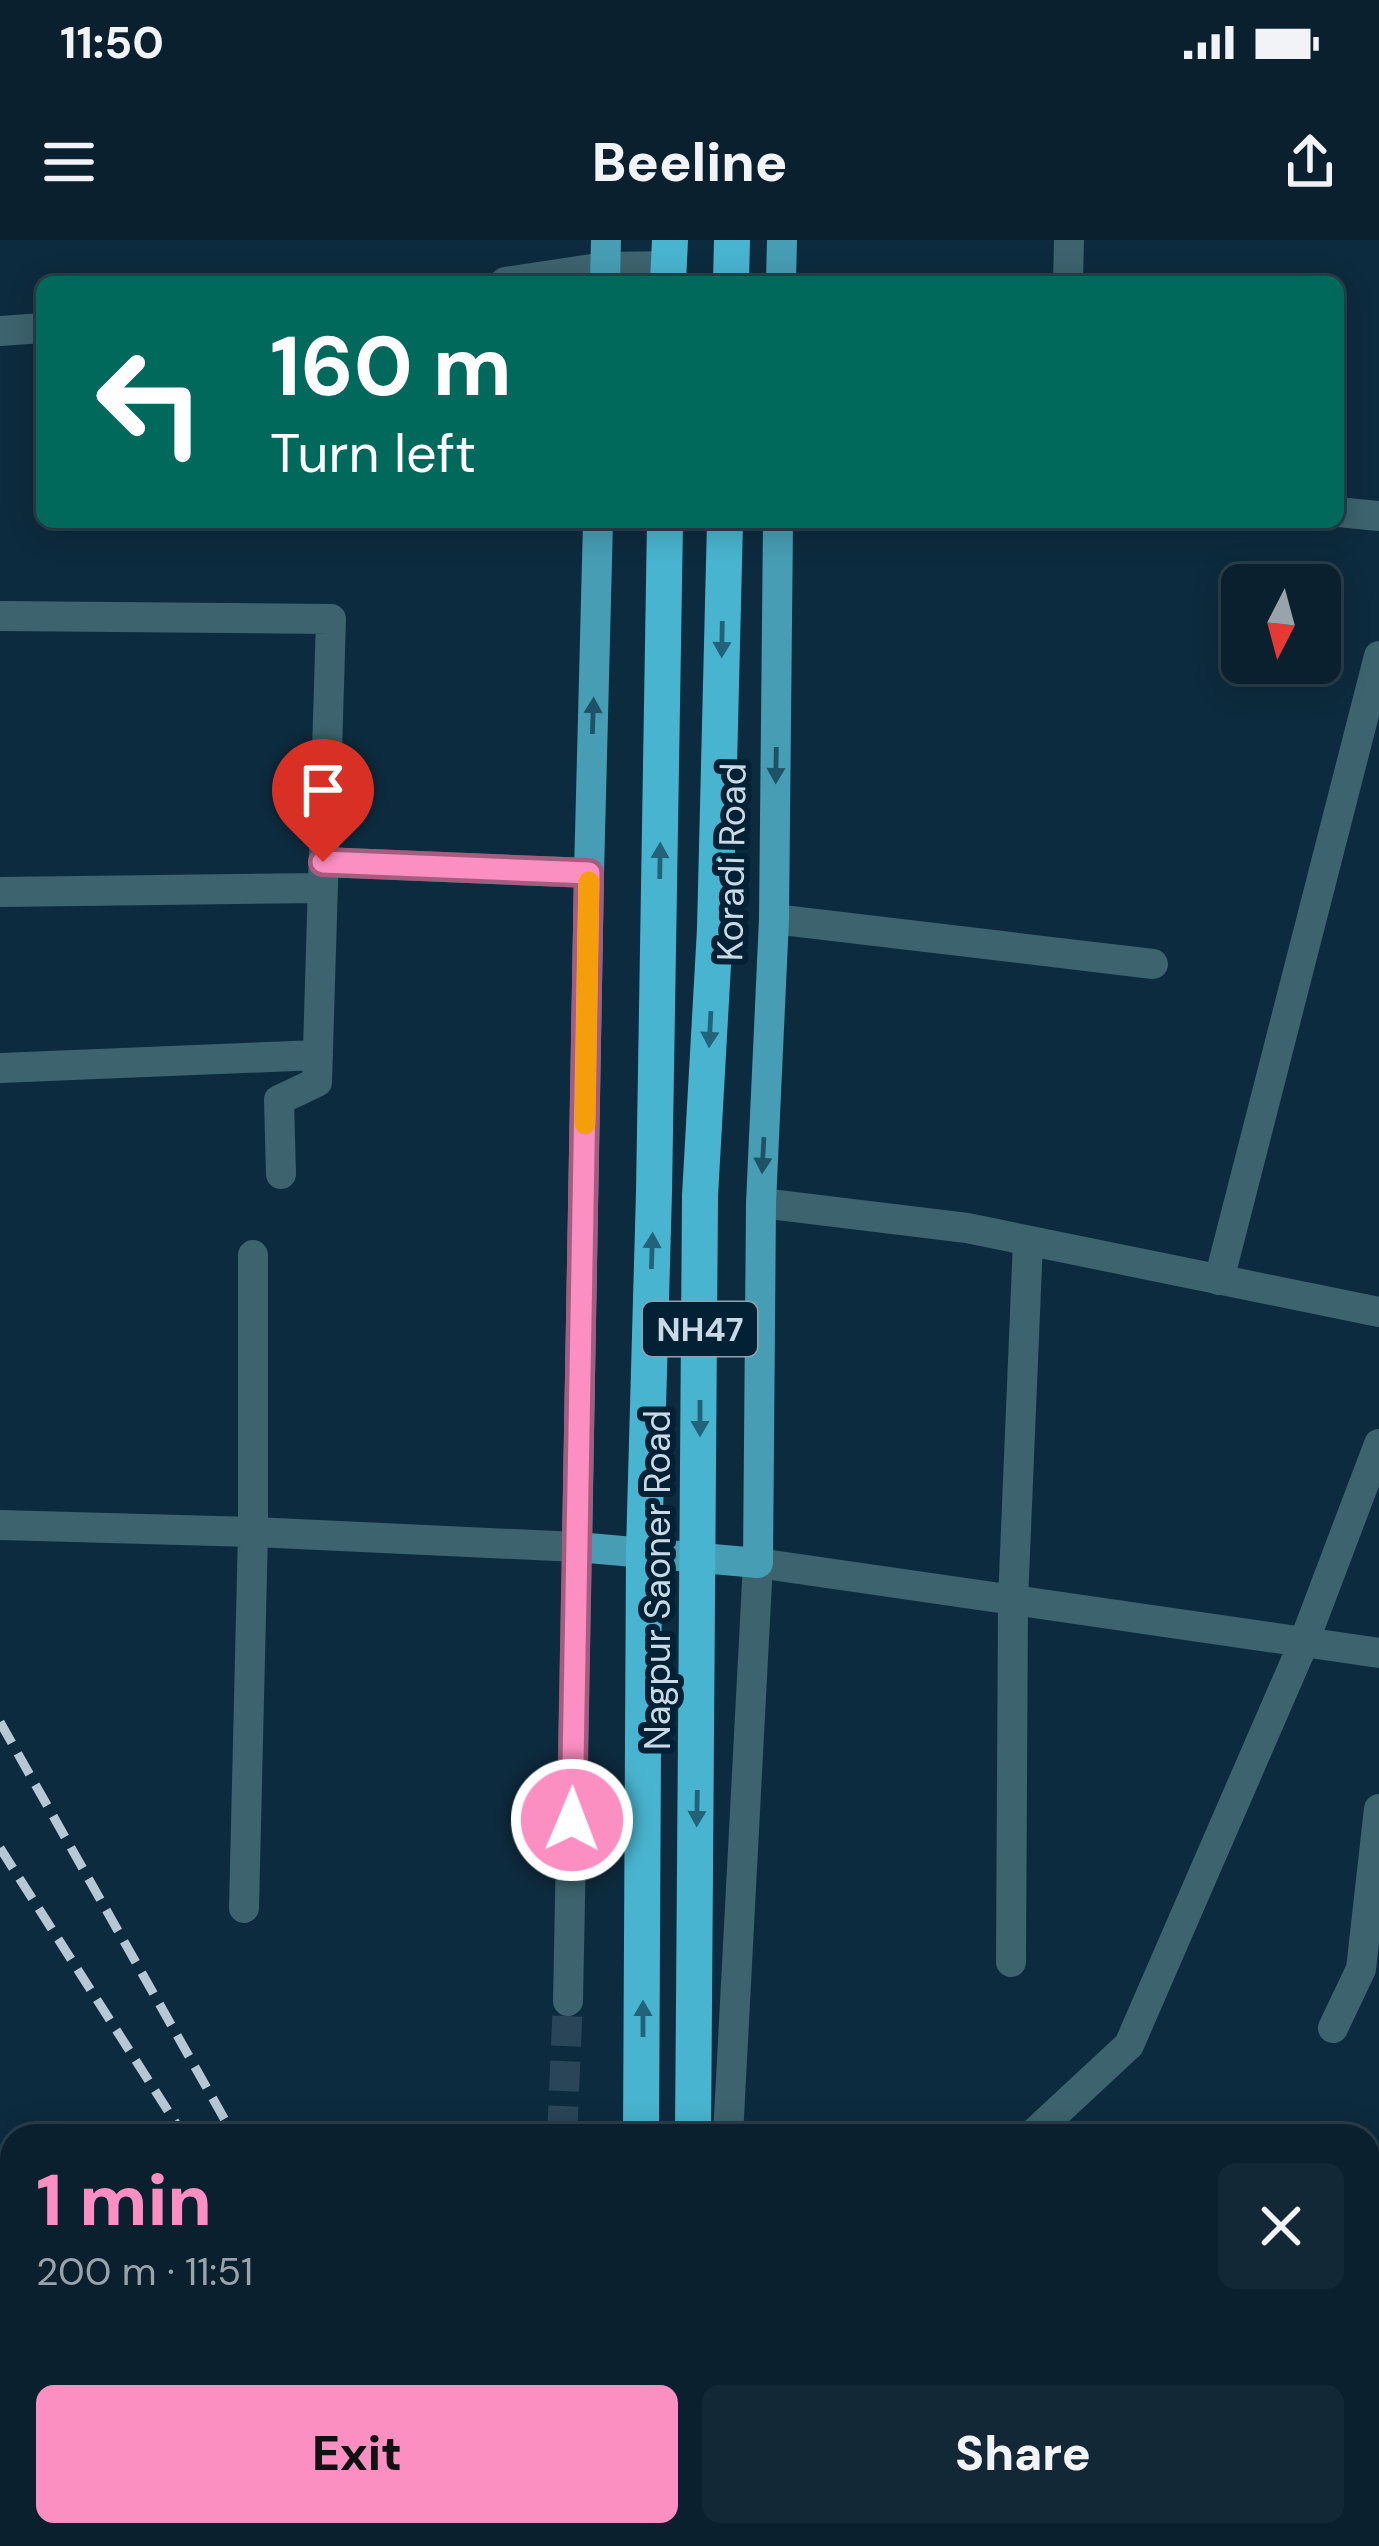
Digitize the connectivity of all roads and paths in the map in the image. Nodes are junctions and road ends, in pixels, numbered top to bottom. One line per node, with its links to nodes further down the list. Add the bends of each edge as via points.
1 (782, 240): 6 (main road)
2 (1069, 240): 7 (street)
3 (606, 263): 4 (street); 5 (street)
4 (669, 266)
5 (537, 276)
6 (781, 276)
7 (1068, 276)
8 (36, 328): 9 (street)
9 (0, 331)
10 (1344, 513): 11 (street)
11 (1379, 516)
12 (598, 528): 18 (main road, one-way to 12)
13 (665, 528): 44 (highway, Nagpur Saoner Road / NH47, one-way to 13, bridge)
14 (725, 528): 45 (highway, Nagpur Saoner Road / NH47, one-way to 45, bridge, via 700,1196)
15 (778, 528): 21 (main road, Koradi Road, one-way to 21)
16 (0, 616): 19 (street, via 332,619)
17 (1379, 656): 29 (street)
18 (589, 873): 19 (street); 34 (main road)
19 (322, 875): 20 (street); 23 (street)
20 (0, 892)
21 (774, 919): 22 (street); 26 (main road, Koradi Road, one-way to 26)
22 (1153, 964)
23 (318, 1055): 24 (street); 25 (street, via 317,1082 279,1100)
24 (0, 1068)
25 (280, 1174)
26 (761, 1203): 27 (street); 35 (main road, Koradi Road)
27 (1028, 1241): 29 (street); 36 (street)
28 (253, 1255): 33 (street)
29 (1219, 1280): 30 (street)
30 (1379, 1312)
31 (1379, 1444): 37 (street)
32 (0, 1525): 33 (street)
33 (253, 1532): 34 (street); 40 (street)
34 (577, 1547): 35 (main road); 42 (street)
35 (758, 1562): 36 (street); 46 (street)
36 (1013, 1601): 37 (street); 41 (street)
37 (1304, 1642): 38 (street); 47 (street, via 1129,2045)
38 (1379, 1653)
39 (1379, 1810): 43 (street, via 1361,1969)
40 (244, 1908)
41 (1011, 1962)
42 (568, 2002)
43 (1333, 2028)
44 (641, 2124)
45 (693, 2124)
46 (729, 2124)
47 (1044, 2124)

